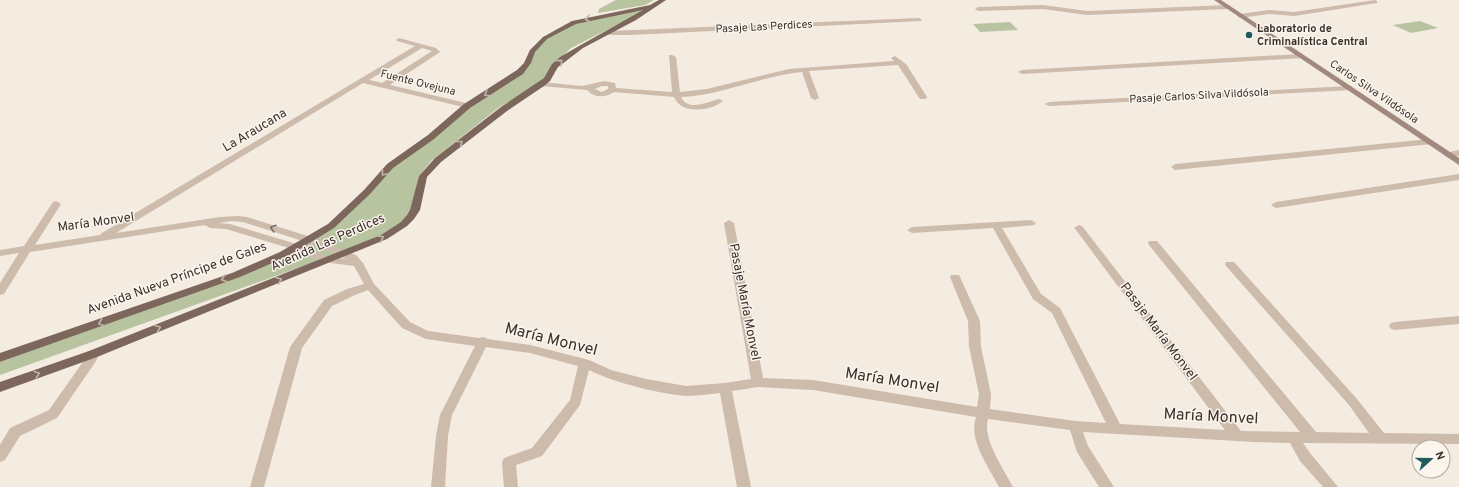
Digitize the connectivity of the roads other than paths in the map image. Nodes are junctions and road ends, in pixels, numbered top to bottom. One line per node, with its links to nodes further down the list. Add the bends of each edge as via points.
1 (663, 0): 6 (main road, Avenida Nueva Príncipe de Gales, via 645,8); 8 (main road, Avenida Las Perdices)
2 (1217, 0): 4 (street, Carlos Silva Vildósola)
3 (1375, 2): 7 (street, via 1294,14 1269,12)
4 (1228, 8): 5 (street, via 1087,13 1043,7); 7 (street, Carlos Silva Vildósola)
5 (978, 9)
6 (626, 12): 8 (main road, via 632,13); 26 (main road, Avenida Nueva Príncipe de Gales, one-way to 26, via 574,22 556,31 532,51 520,72)
7 (1240, 16): 13 (street, Carlos Silva Vildósola)
8 (634, 19): 10 (main road, Avenida Las Perdices)
9 (918, 20): 10 (street, Pasaje Las Perdices, via 638,33)
10 (610, 32): 18 (main road, Avenida Las Perdices, one-way to 10, via 563,59)
11 (399, 40): 12 (street)
12 (420, 46): 17 (street, La Araucana); 19 (street, via 434,49 436,52)
13 (1300, 56): 16 (street); 20 (street, Carlos Silva Vildósola)
14 (672, 58): 21 (street)
15 (805, 70): 21 (street, via 767,74 706,91); 22 (street, via 897,60); 23 (street)
16 (1022, 72)
17 (364, 81): 19 (street, Fuente Ovejuna); 41 (street, La Araucana)
18 (544, 82): 21 (street, via 592,86 593,93 598,94 612,90 656,95); 47 (main road, Avenida Las Perdices, one-way to 18, via 384,237 404,224 415,210 423,176 438,160 504,108)
19 (383, 86): 26 (street, Fuente Ovejuna)
20 (1349, 88): 25 (street, Pasaje Carlos Silva Vildósola); 27 (street, Carlos Silva Vildósola)
21 (676, 94): 24 (street, via 679,103 684,106 707,106)
22 (923, 96)
23 (815, 98)
24 (719, 101)
25 (1050, 104)
26 (467, 106): 42 (main road, Avenida Nueva Príncipe de Gales, one-way to 42, via 431,137 390,166 356,203 331,226)
27 (1429, 142): 29 (street, Carlos Silva Vildósola); 31 (street)
28 (1459, 152): 29 (street)
29 (1448, 155): 30 (street, Carlos Silva Vildósola)
30 (1459, 162)
31 (1175, 167)
32 (1459, 177): 34 (street)
33 (56, 204): 45 (street)
34 (1276, 204)
35 (729, 222): 60 (street, Pasaje María Monvel)
36 (1031, 223): 38 (street)
37 (196, 224): 41 (street, María Monvel); 42 (street, María Monvel, one-way to 37, via 233,217); 44 (street, María Monvel, via 227,226)
38 (996, 225): 40 (street); 65 (street, via 1037,296 1056,311)
39 (1079, 228): 66 (street, Pasaje María Monvel)
40 (912, 230)
41 (102, 237): 45 (street, María Monvel)
42 (310, 240): 44 (main road, Avenida Nueva Príncipe de Gales); 47 (street, María Monvel)
43 (1153, 243): 68 (street)
44 (296, 248): 48 (street, María Monvel); 58 (main road, Avenida Nueva Príncipe de Gales, one-way to 58, via 236,275)
45 (28, 249): 46 (street, María Monvel); 53 (street)
46 (0, 253)
47 (345, 253): 48 (main road, Avenida Las Perdices); 49 (street, María Monvel)
48 (328, 260): 49 (street, María Monvel); 57 (main road, Avenida Las Perdices, one-way to 48)
49 (358, 263): 52 (street, María Monvel)
50 (1230, 264): 69 (street, via 1353,402)
51 (955, 277): 63 (street, via 974,321 975,347 984,394)
52 (370, 286): 56 (street, María Monvel, via 406,325 426,335); 72 (street, via 328,304 296,347)
53 (0, 291)
54 (1459, 320): 55 (street)
55 (1395, 326)
56 (483, 341): 59 (street, María Monvel, via 530,349); 73 (street, via 446,416)
57 (93, 354): 61 (main road, Avenida Las Perdices, one-way to 57); 71 (street, via 53,414 15,432)
58 (0, 358)
59 (585, 363): 62 (street, María Monvel, via 608,374 646,384 686,391); 74 (street, via 576,402 537,452 509,462)
60 (758, 382): 62 (street, María Monvel); 63 (street, María Monvel, via 813,385)
61 (0, 387)
62 (725, 388): 75 (street)
63 (983, 413): 64 (street, María Monvel); 76 (street, via 980,423 983,442)
64 (1075, 426): 65 (street, María Monvel); 77 (street, via 1082,448)
65 (1116, 428): 66 (street, María Monvel)
66 (1237, 436): 67 (street, María Monvel)
67 (1293, 436): 68 (street, María Monvel); 78 (street, via 1305,457)
68 (1312, 437): 69 (street, María Monvel)
69 (1381, 439): 70 (street, María Monvel)
70 (1459, 439)
71 (0, 456)
72 (257, 487)
73 (438, 487)
74 (511, 487)
75 (744, 487)
76 (1006, 487)
77 (1107, 487)
78 (1331, 487)

